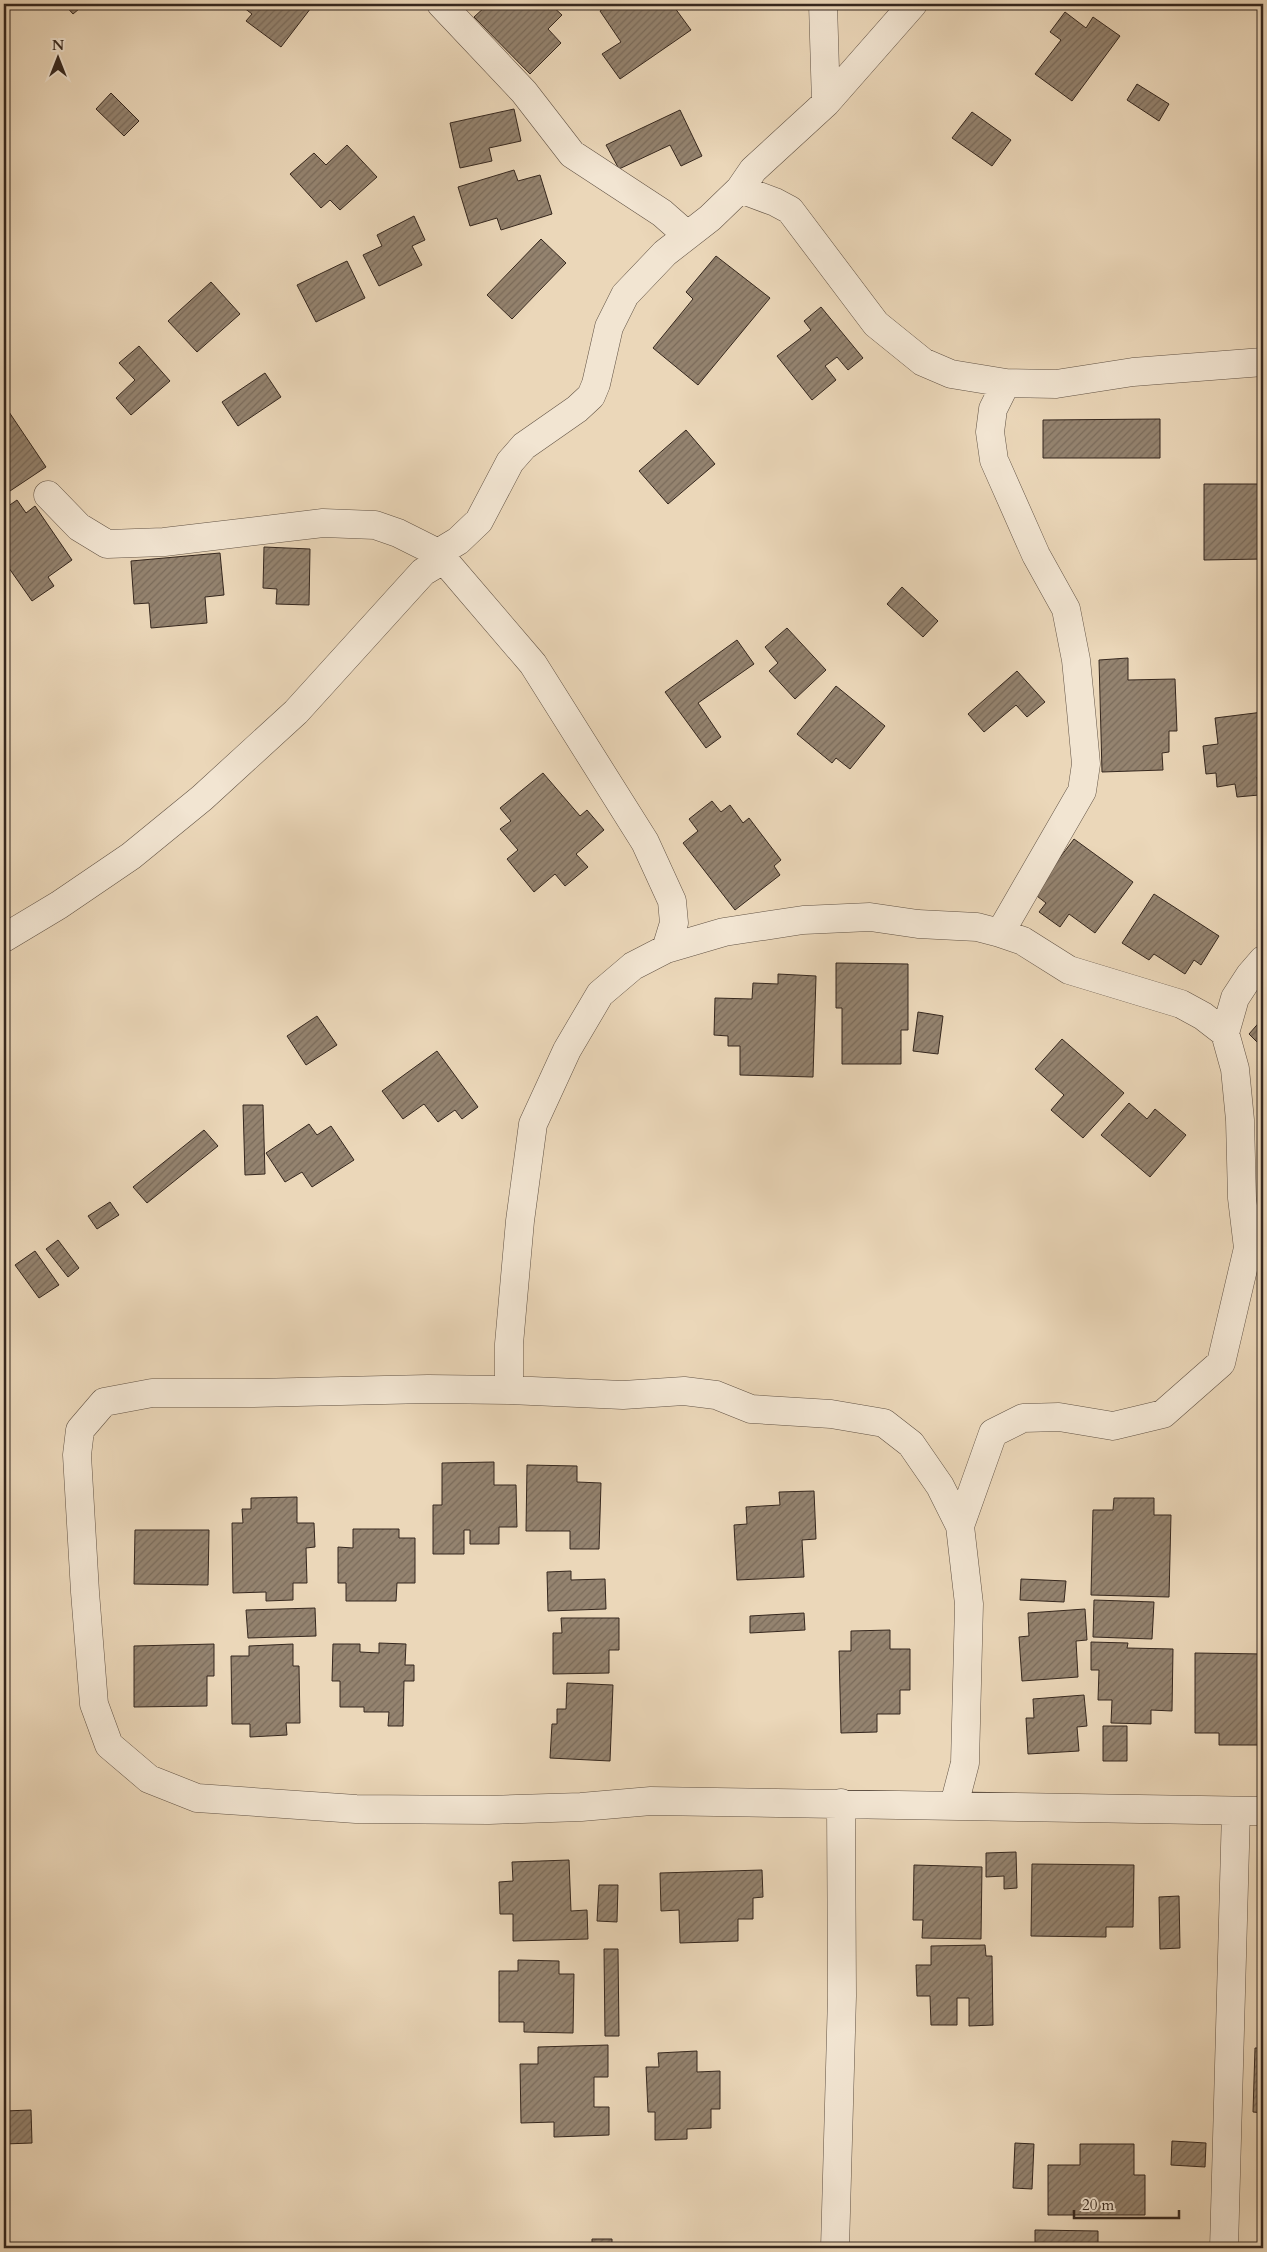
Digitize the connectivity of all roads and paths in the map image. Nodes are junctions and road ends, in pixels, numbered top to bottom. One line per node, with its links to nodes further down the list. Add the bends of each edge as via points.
1 (441, 4): 6 (street, via 524,92 572,154 662,213)
2 (823, 4): 4 (street)
3 (913, 4): 4 (street)
4 (826, 103): 5 (street, via 753,170)
5 (740, 189): 6 (street); 8 (street, via 790,210 876,324 923,362 951,374)
6 (687, 235): 10 (street, via 664,253 625,295 609,327 591,396 524,446 510,462 479,521)
7 (1263, 362): 8 (street, via 1133,372 1056,384)
8 (1006, 383): 11 (street, via 993,410 990,432 994,460 1036,555 1066,610 1076,660 1086,764 1082,791)
9 (48, 495): 10 (street, via 79,527 107,544 164,542 323,523 375,525 398,533)
10 (440, 557): 12 (street, via 296,712 202,798 131,856); 13 (street, via 533,664 645,842 672,901 674,923)
11 (1000, 933): 13 (street, via 976,927 870,917 803,920 724,932); 15 (street, via 1023,941 1069,970 1181,1004 1204,1016)
12 (4, 938)
13 (666, 949): 16 (street, via 634,966 600,994 567,1050 533,1124 508,1344)
14 (1263, 960): 15 (street, via 1235,998)
15 (1225, 1033): 17 (street, via 1235,1069 1248,1248 1221,1363 1163,1414 1113,1426 1059,1417 1024,1418 993,1433)
16 (508, 1390): 17 (street, via 624,1396 684,1391 716,1396 751,1409 831,1414 884,1423 911,1444 940,1486); 18 (street, via 152,1393 104,1402 80,1430 78,1455 84,1592 94,1704 109,1745 149,1779 197,1798 250,1803 356,1809 489,1810 651,1801)
17 (960, 1526): 19 (street, via 970,1604 965,1763)
18 (841, 1803): 19 (street); 22 (street, via 842,1996)
19 (954, 1805): 20 (street)
20 (1236, 1811): 21 (street); 23 (street)
21 (1263, 1811)
22 (835, 2248)
23 (1224, 2248)

